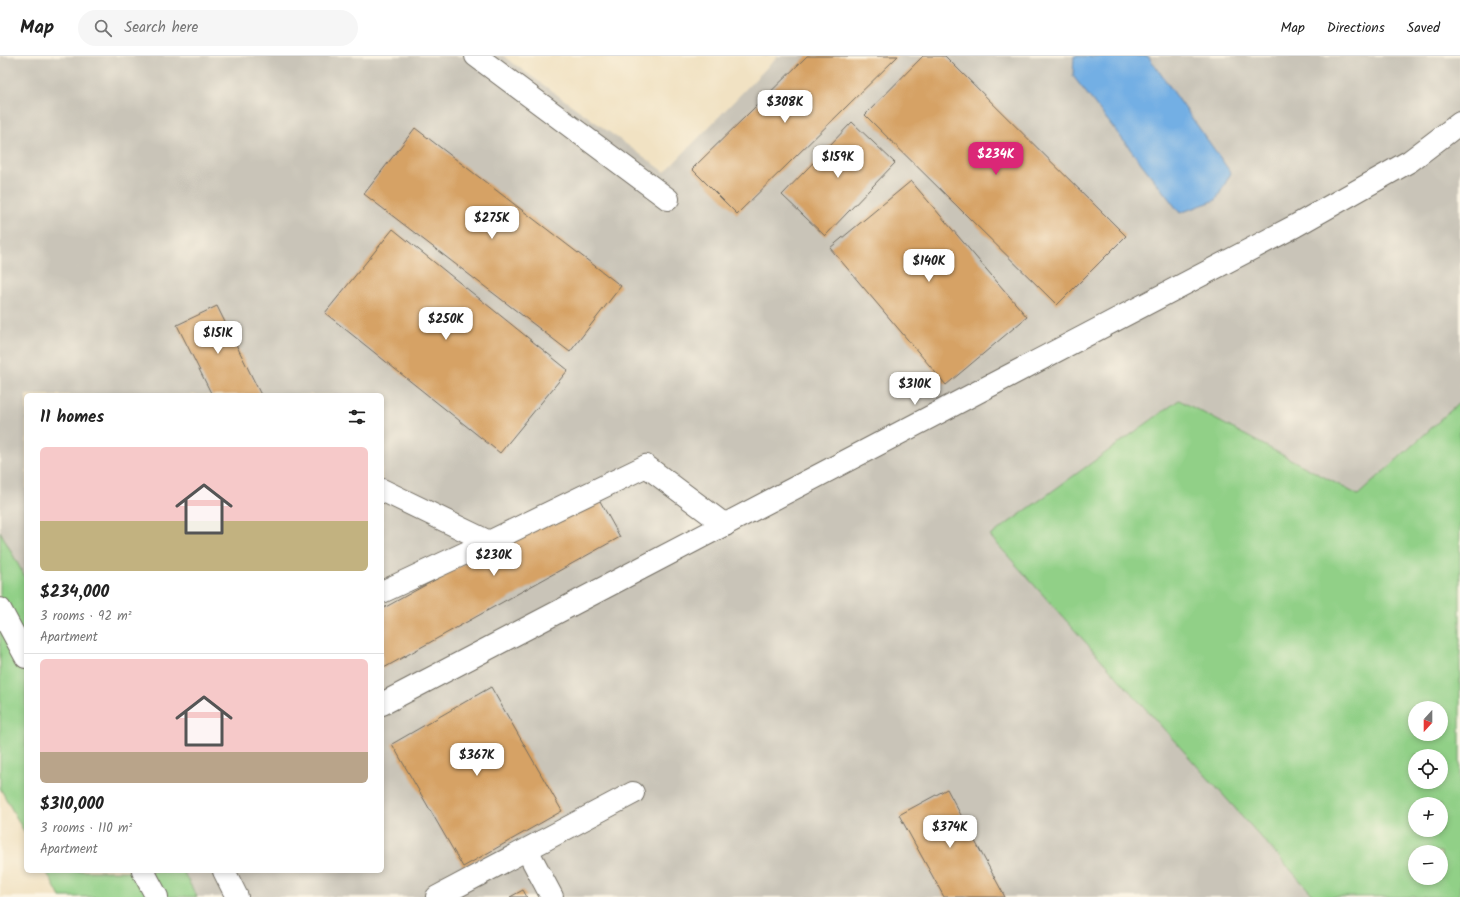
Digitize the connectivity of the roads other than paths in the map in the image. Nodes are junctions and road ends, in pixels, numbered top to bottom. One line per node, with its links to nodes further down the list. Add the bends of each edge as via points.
1 (476, 56): 3 (street)
2 (1460, 123): 5 (street, via 1410,161 1295,226)
3 (668, 199)
4 (384, 491): 6 (street)
5 (725, 524): 6 (street, via 646,466); 10 (street)
6 (489, 542): 7 (street)
7 (384, 591)
8 (0, 609): 9 (street)
9 (24, 653)
10 (384, 703)
11 (634, 793): 12 (street)
12 (526, 850): 17 (street); 18 (street)
13 (144, 873): 15 (street)
14 (225, 873): 16 (street)
15 (157, 897)
16 (238, 897)
17 (437, 897)
18 (552, 897)

